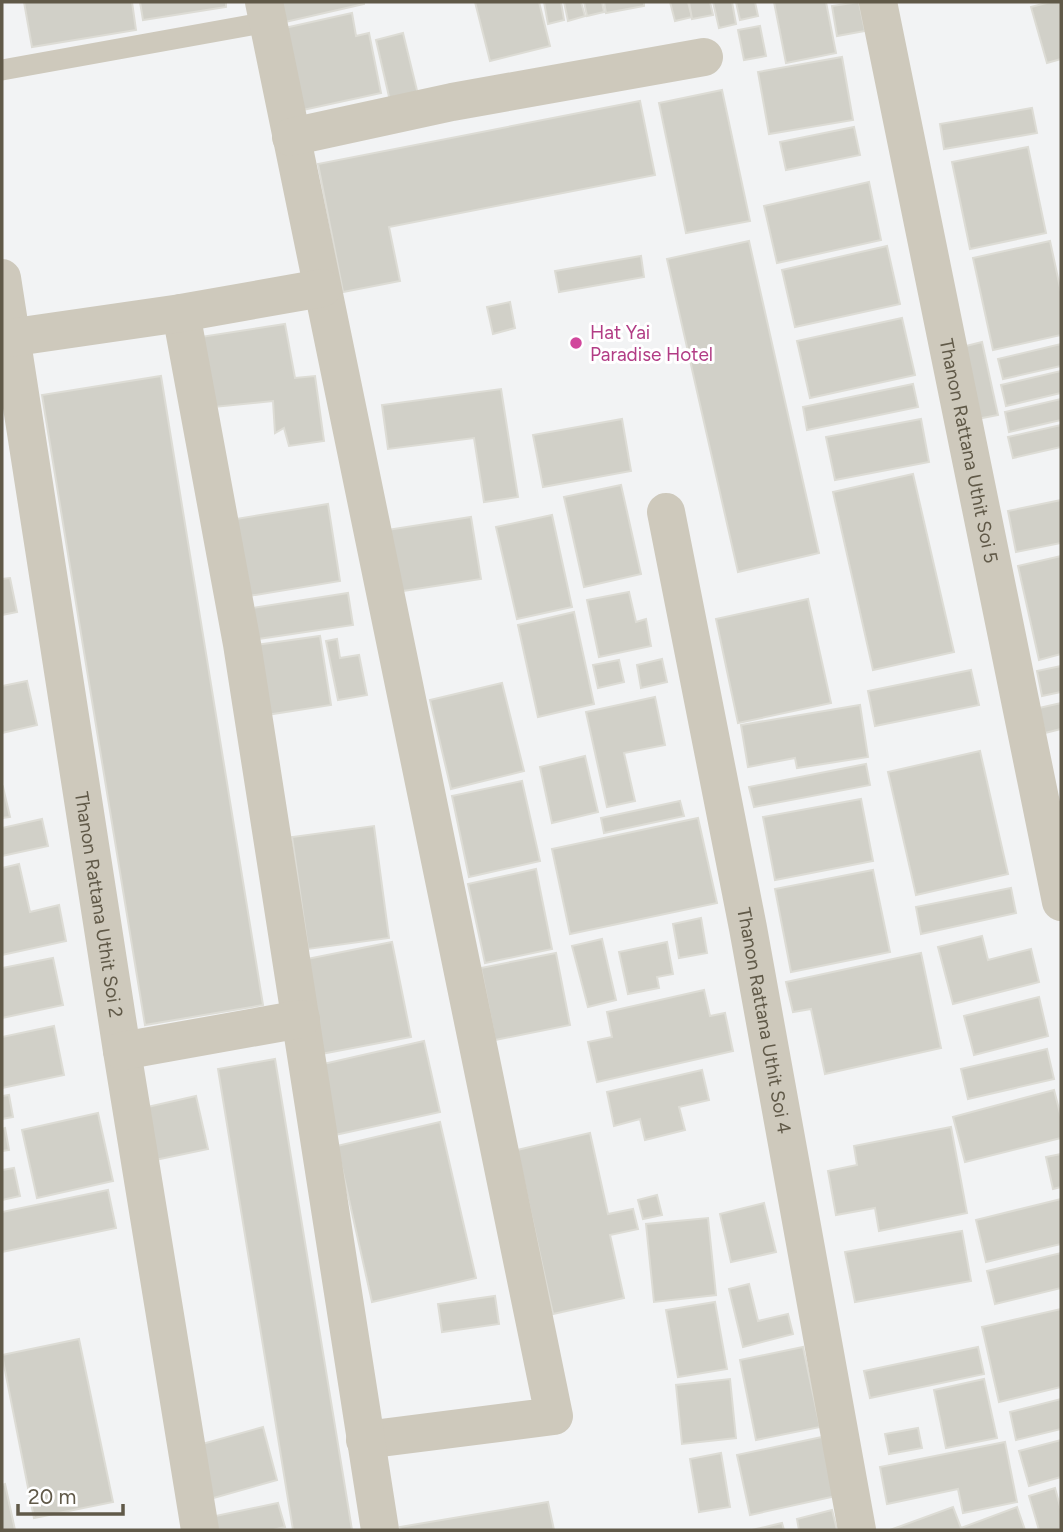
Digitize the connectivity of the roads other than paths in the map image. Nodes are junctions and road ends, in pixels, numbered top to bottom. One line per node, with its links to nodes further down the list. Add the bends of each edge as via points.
1 (878, 2): 11 (street, Thanon Rattana Uthit Soi 5)
2 (266, 12): 4 (lane); 5 (street)
3 (704, 57): 5 (street, via 452,102)
4 (2, 70)
5 (291, 137): 7 (street)
6 (2, 278): 9 (street, Thanon Rattana Uthit Soi 2)
7 (322, 288): 8 (street); 14 (street, via 554,1416)
8 (181, 313): 9 (street); 12 (street, via 242,644)
9 (6, 338): 13 (street, Thanon Rattana Uthit Soi 2)
10 (666, 512): 17 (street, Thanon Rattana Uthit Soi 4, via 751,942)
11 (1061, 902)
12 (301, 1019): 13 (street); 14 (street)
13 (122, 1051): 15 (street, Thanon Rattana Uthit Soi 2)
14 (365, 1440): 16 (street)
15 (200, 1530)
16 (380, 1530)
17 (857, 1530)

